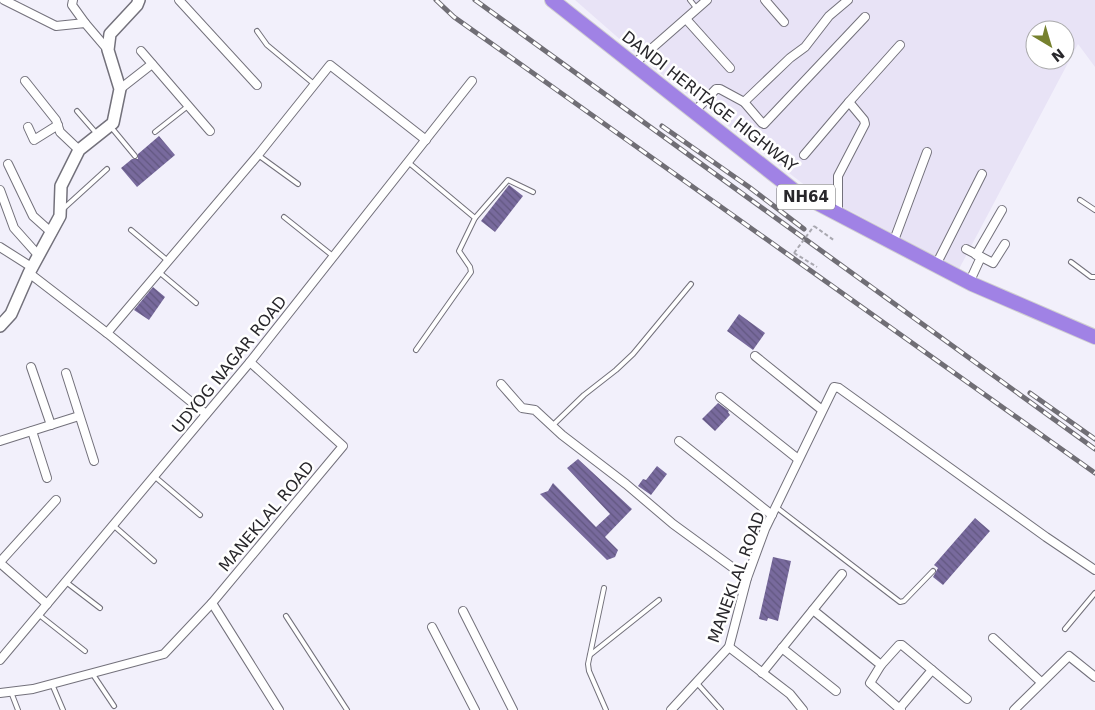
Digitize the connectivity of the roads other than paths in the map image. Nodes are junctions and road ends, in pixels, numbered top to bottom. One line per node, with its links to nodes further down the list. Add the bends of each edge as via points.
1 (73, 0): 13 (street, via 72,5)
2 (139, 0): 17 (main road, via 110,34)
3 (179, 0): 25 (street)
4 (552, 0): 20 (highway, DANDI HERITAGE HIGHWAY / NH64)
5 (690, 0): 10 (lane)
6 (707, 0): 10 (street)
7 (765, 0): 14 (street)
8 (848, 0): 27 (street, via 827,17 805,47)
9 (3, 2): 13 (street, via 56,26)
10 (697, 9): 12 (street)
11 (865, 17): 27 (street, via 764,124)
12 (686, 19): 20 (street); 21 (street)
13 (86, 22): 17 (street)
14 (784, 22)
15 (257, 31): 24 (lane, via 267,45)
16 (900, 44): 28 (street)
17 (108, 50): 26 (main road)
18 (141, 51): 19 (street)
19 (152, 64): 26 (street); 29 (street)
20 (634, 64): 31 (highway, DANDI HERITAGE HIGHWAY / NH64)
21 (730, 68)
22 (472, 80): 38 (street, UDYOG NAGAR ROAD)
23 (25, 81): 32 (street)
24 (314, 84): 38 (street, via 330,65); 41 (street)
25 (257, 85)
26 (120, 89): 33 (main road)
27 (744, 102): 31 (street, via 716,89)
28 (849, 102): 42 (street); 55 (street, via 865,124 838,176)
29 (188, 106): 35 (street); 36 (lane)
30 (77, 111): 37 (lane)
31 (694, 112): 55 (highway, DANDI HERITAGE HIGHWAY / NH64, via 796,192)
32 (58, 125): 34 (street, via 34,140); 39 (street, via 60,132)
33 (109, 125): 37 (main road); 43 (lane)
34 (28, 127)
35 (210, 131)
36 (155, 132)
37 (97, 135): 39 (main road)
38 (426, 140): 44 (street, UDYOG NAGAR ROAD)
39 (79, 150): 54 (main road, via 61,186)
40 (927, 152): 60 (street)
41 (258, 155): 48 (lane); 67 (street)
42 (804, 155)
43 (135, 156)
44 (408, 162): 57 (lane); 65 (street, UDYOG NAGAR ROAD)
45 (8, 164): 59 (street, via 33,216)
46 (107, 169): 54 (lane)
47 (982, 174): 69 (street)
48 (298, 184)
49 (0, 190): 64 (street, via 14,228)
50 (532, 192): 57 (lane, via 508,180)
51 (1080, 200): 53 (lane)
52 (1002, 210): 66 (street)
53 (1095, 210)
54 (62, 211): 59 (main road)
55 (838, 213): 60 (highway, DANDI HERITAGE HIGHWAY / NH64)
56 (284, 217): 65 (lane)
57 (475, 218): 79 (lane, via 459,248 471,272)
58 (131, 230): 67 (lane)
59 (52, 233): 64 (main road)
60 (893, 243): 69 (highway, DANDI HERITAGE HIGHWAY / NH64)
61 (1005, 244): 66 (street, via 993,264)
62 (0, 247): 70 (street)
63 (966, 249): 66 (street)
64 (39, 256): 70 (main road)
65 (333, 256): 81 (street, UDYOG NAGAR ROAD)
66 (979, 256): 73 (street)
67 (168, 260): 71 (street)
68 (1071, 262): 72 (lane)
69 (936, 266): 73 (highway, DANDI HERITAGE HIGHWAY / NH64)
70 (31, 271): 76 (main road, via 11,314); 77 (street)
71 (158, 272): 75 (lane); 77 (street)
72 (1095, 277)
73 (969, 283): 78 (highway, DANDI HERITAGE HIGHWAY / NH64)
74 (691, 284): 90 (lane, via 633,354 584,394)
75 (196, 303)
76 (0, 326)
77 (106, 333): 87 (street)
78 (1095, 338)
79 (416, 350)
80 (755, 356): 86 (street)
81 (250, 362): 87 (street, UDYOG NAGAR ROAD); 113 (street, MANEKLAL ROAD, via 343,446)
82 (31, 367): 89 (street)
83 (66, 373): 88 (street)
84 (501, 384): 90 (street, via 522,408 535,410)
85 (720, 397): 94 (street)
86 (822, 410): 94 (street, MANEKLAL ROAD); 105 (street, MANEKLAL ROAD, via 834,387 839,388)
87 (206, 414): 96 (street, UDYOG NAGAR ROAD)
88 (79, 416): 89 (street); 95 (street)
89 (50, 425): 91 (street)
90 (552, 426): 108 (street, via 677,528)
91 (32, 431): 92 (street); 97 (street)
92 (0, 441)
93 (679, 442): 101 (street)
94 (798, 459): 99 (street, MANEKLAL ROAD)
95 (94, 461)
96 (154, 476): 100 (lane); 102 (street, UDYOG NAGAR ROAD)
97 (47, 478)
98 (56, 500): 104 (street)
99 (776, 507): 101 (street, MANEKLAL ROAD); 106 (lane, via 900,602)
100 (200, 515)
101 (772, 515): 108 (street, MANEKLAL ROAD)
102 (113, 525): 103 (lane); 109 (street, UDYOG NAGAR ROAD)
103 (154, 561)
104 (0, 562): 114 (street)
105 (1095, 570)
106 (933, 571)
107 (842, 574): 116 (street)
108 (747, 578): 123 (street, MANEKLAL ROAD)
109 (66, 581): 114 (street, UDYOG NAGAR ROAD); 115 (lane)
110 (604, 588): 126 (lane)
111 (1095, 593): 121 (lane)
112 (659, 600): 126 (lane)
113 (212, 603): 130 (street, via 164,654); 143 (street)
114 (47, 604): 118 (street, UDYOG NAGAR ROAD)
115 (100, 608)
116 (813, 610): 124 (street); 128 (street)
117 (463, 612): 146 (street)
118 (38, 614): 125 (lane); 127 (street, UDYOG NAGAR ROAD)
119 (286, 616): 144 (lane)
120 (432, 627): 145 (street)
121 (1064, 629)
122 (993, 638): 134 (street)
123 (729, 647): 131 (street); 133 (street, MANEKLAL ROAD)
124 (782, 648): 131 (street); 136 (street)
125 (85, 651)
126 (590, 655): 147 (lane, via 589,671)
127 (0, 660)
128 (881, 665): 129 (street, via 901,644); 151 (street, via 870,683)
129 (932, 670): 139 (street); 151 (street)
130 (92, 673): 135 (street); 140 (lane)
131 (762, 673): 150 (street, via 790,694)
132 (1095, 677): 134 (street, via 1069,656)
133 (696, 682): 148 (street, MANEKLAL ROAD); 149 (lane)
134 (1042, 682): 152 (street)
135 (52, 684): 137 (street); 142 (lane)
136 (836, 691)
137 (11, 692): 138 (street); 141 (lane)
138 (0, 693)
139 (967, 699)
140 (114, 706)
141 (18, 710)
142 (63, 710)
143 (279, 710)
144 (346, 710)
145 (475, 710)
146 (513, 710)
147 (606, 710)
148 (670, 710)
149 (721, 710)
150 (804, 710)
151 (900, 710)
152 (1014, 710)

